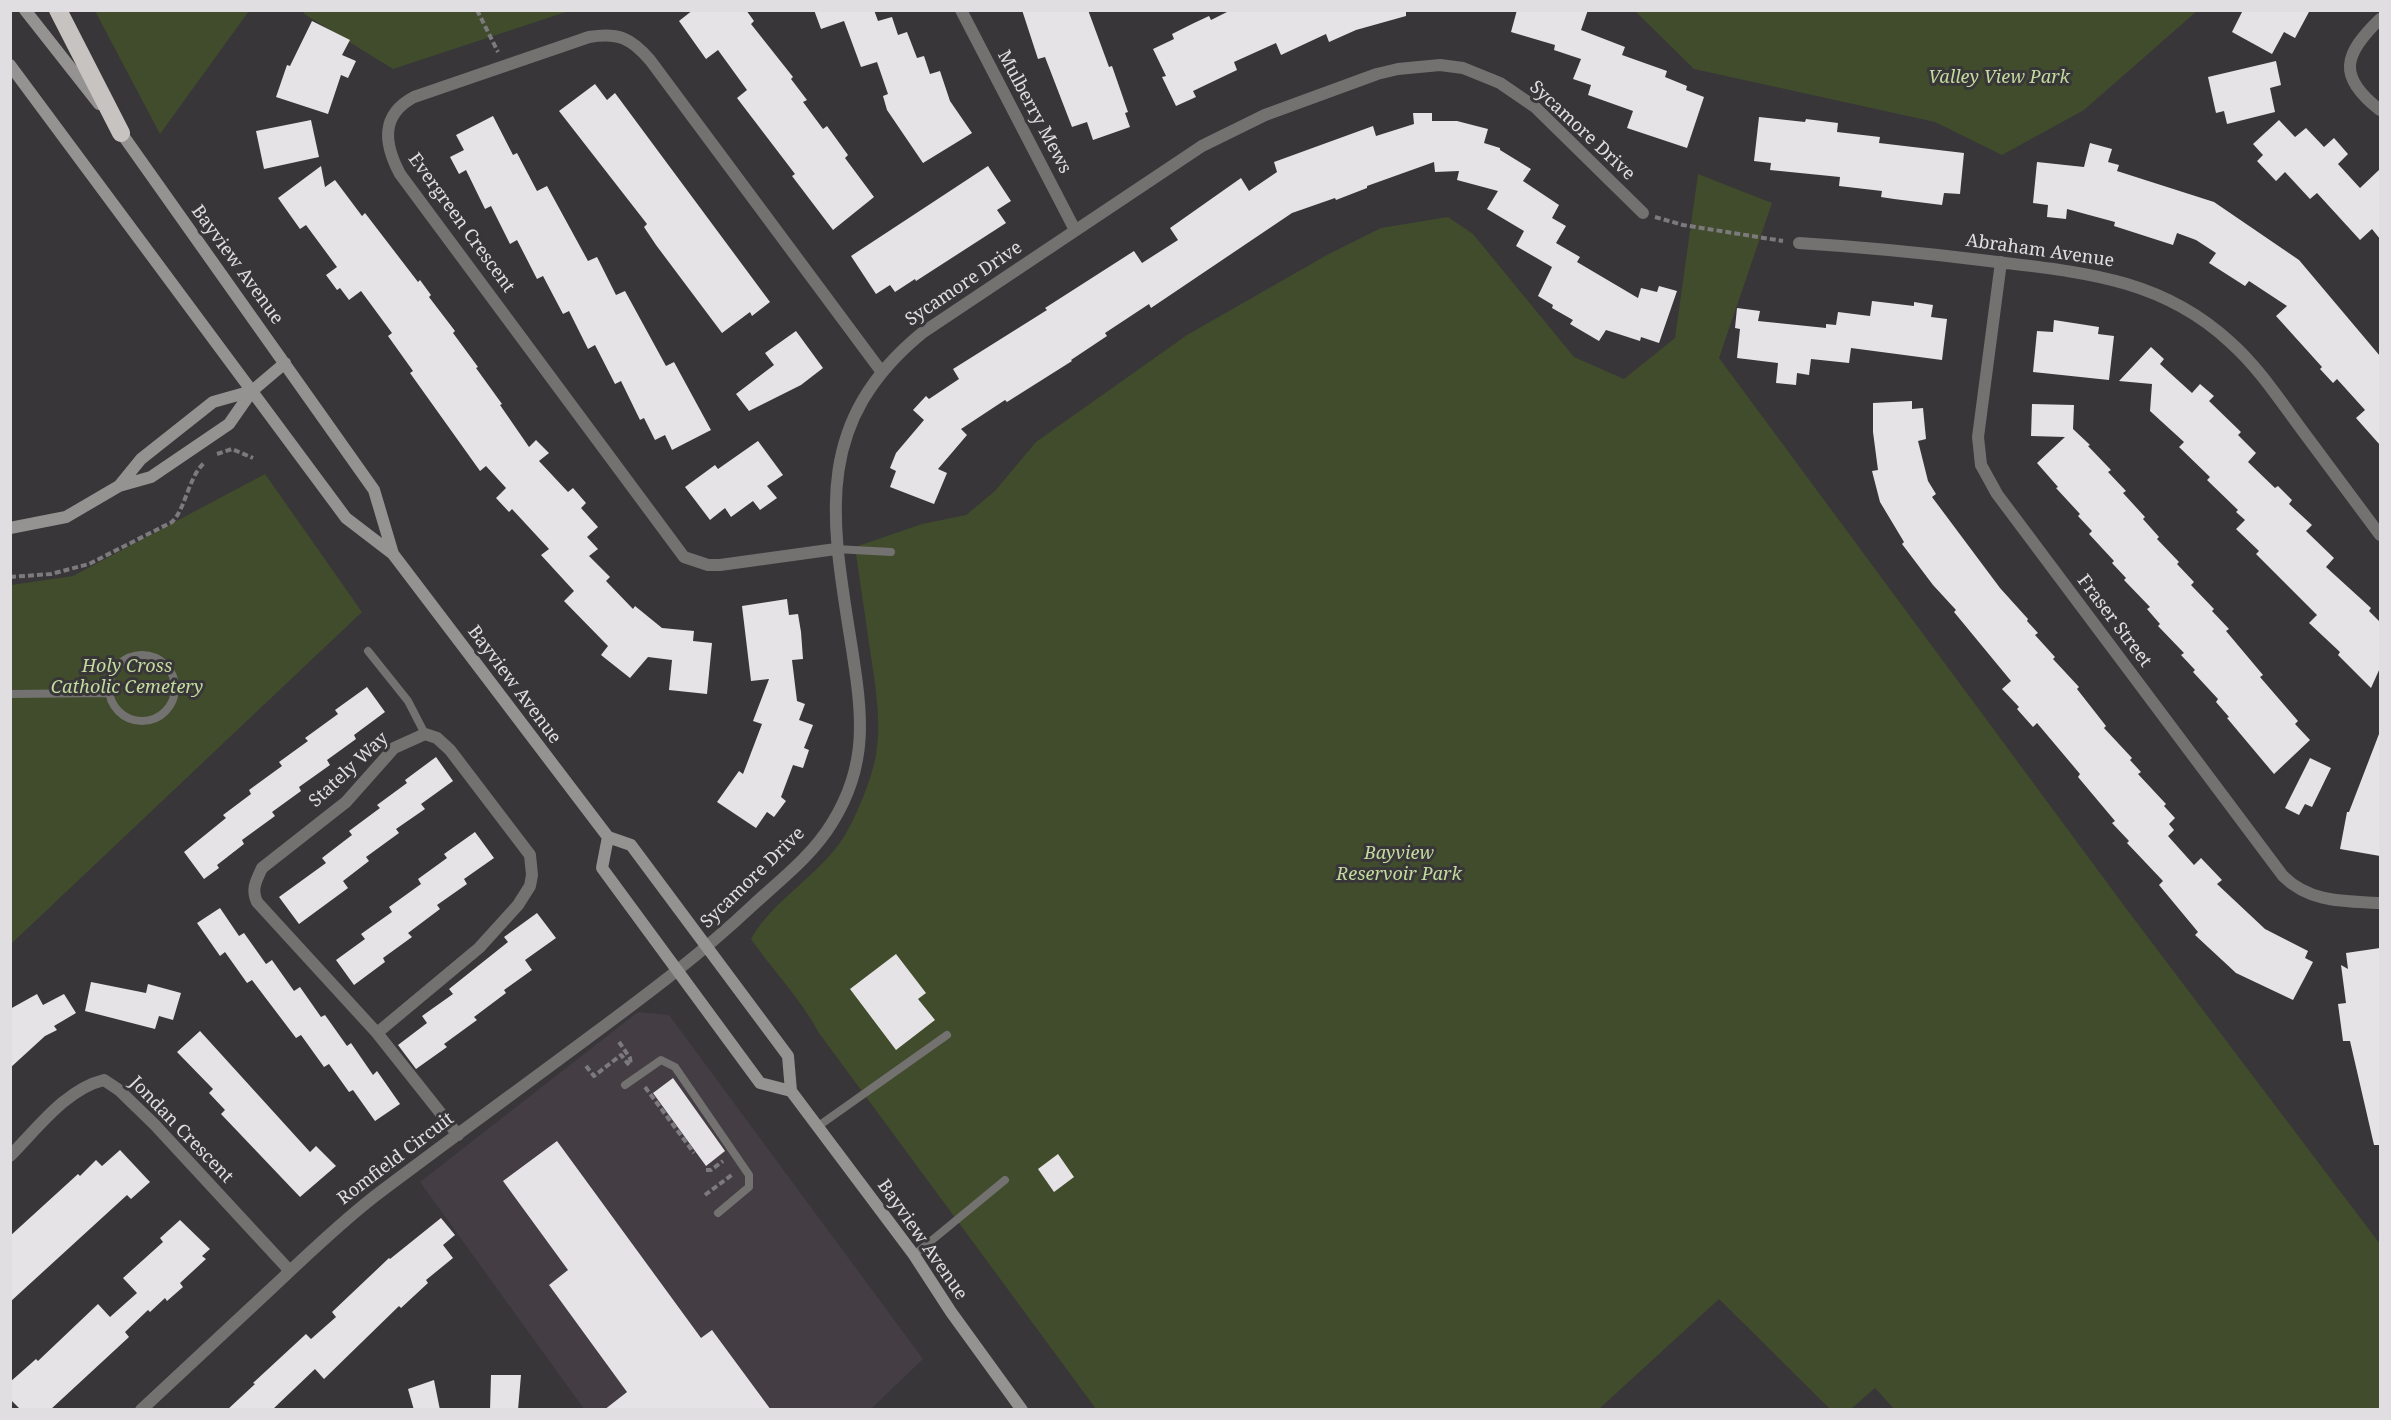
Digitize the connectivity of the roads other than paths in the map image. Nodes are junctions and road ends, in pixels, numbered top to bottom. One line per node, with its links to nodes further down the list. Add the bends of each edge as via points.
1 (25, 10): 7 (main road, Bayview Avenue)
2 (58, 10): 7 (highway)
3 (960, 10): 9 (street, Mulberry Mews)
4 (2380, 19): 6 (street, via 2352,52 2349,68 2359,90)
5 (10, 65): 14 (main road, Bayview Avenue)
6 (2380, 110)
7 (121, 133): 12 (main road, Bayview Avenue)
8 (1643, 213): 9 (street, Sycamore Drive, via 1518,94 1463,68 1417,66 1377,74 1233,129)
9 (1075, 230): 13 (street, Sycamore Drive, via 922,333)
10 (1799, 243): 11 (street, Abraham Avenue, via 1887,248)
11 (2001, 262): 17 (street, Abraham Avenue, via 2117,280 2159,295 2206,323 2266,381); 26 (street, Fraser Street, via 1978,437 1981,465 1996,494 2283,876 2316,897)
12 (285, 363): 14 (main road); 20 (main road, Bayview Avenue, via 374,490)
13 (881, 371): 18 (street, Sycamore Drive, via 864,396 840,457 835,491); 18 (street, Evergreen Crescent, via 640,48 627,39 604,34 590,37 414,97 395,111 388,133 389,148 400,174 684,556 714,565)
14 (252, 391): 15 (main road, via 213,402 141,459); 15 (main road, via 229,424 151,477); 20 (main road, Bayview Avenue, via 346,518)
15 (118, 486): 16 (main road, via 66,517)
16 (10, 528)
17 (2380, 535)
18 (836, 549): 19 (lane); 27 (street, Sycamore Drive, via 861,706 861,735 848,794 831,825 808,854)
19 (891, 552)
20 (393, 554): 25 (main road, Bayview Avenue)
21 (368, 651): 24 (lane, via 408,701)
22 (110, 693): 22 (lane, via 114,672 129,658 139,656 159,660 175,684 170,706 152,720 130,719 120,713); 23 (lane)
23 (10, 694)
24 (425, 734): 30 (street, via 437,738 457,759 530,855 532,875 518,905 479,948); 30 (street, Stately Way, via 394,748 346,802 262,868 253,893)
25 (608, 837): 27 (main road, Bayview Avenue, via 631,845); 29 (main road, via 602,868)
26 (2380, 903)
27 (707, 947): 28 (street, Sycamore Drive); 33 (main road, Bayview Avenue, via 788,1056)
28 (693, 960): 29 (street, Romfield Circuit)
29 (678, 972): 33 (main road, via 760,1083); 35 (street, Romfield Circuit)
30 (377, 1033): 35 (street, Stately Way)
31 (947, 1035): 34 (lane)
32 (625, 1085): 38 (lane, via 661,1060 675,1067 749,1175 749,1187)
33 (791, 1091): 34 (main road, Bayview Avenue)
34 (817, 1127): 39 (main road, Bayview Avenue)
35 (458, 1135): 40 (street, Romfield Circuit, via 355,1213)
36 (10, 1156): 40 (street, Jondan Crescent, via 66,1101 88,1084 104,1080 155,1125)
37 (1005, 1180): 39 (lane)
38 (718, 1213)
39 (914, 1255): 42 (main road, Bayview Avenue)
40 (290, 1271): 41 (street, Romfield Circuit)
41 (141, 1410)
42 (1022, 1410)

